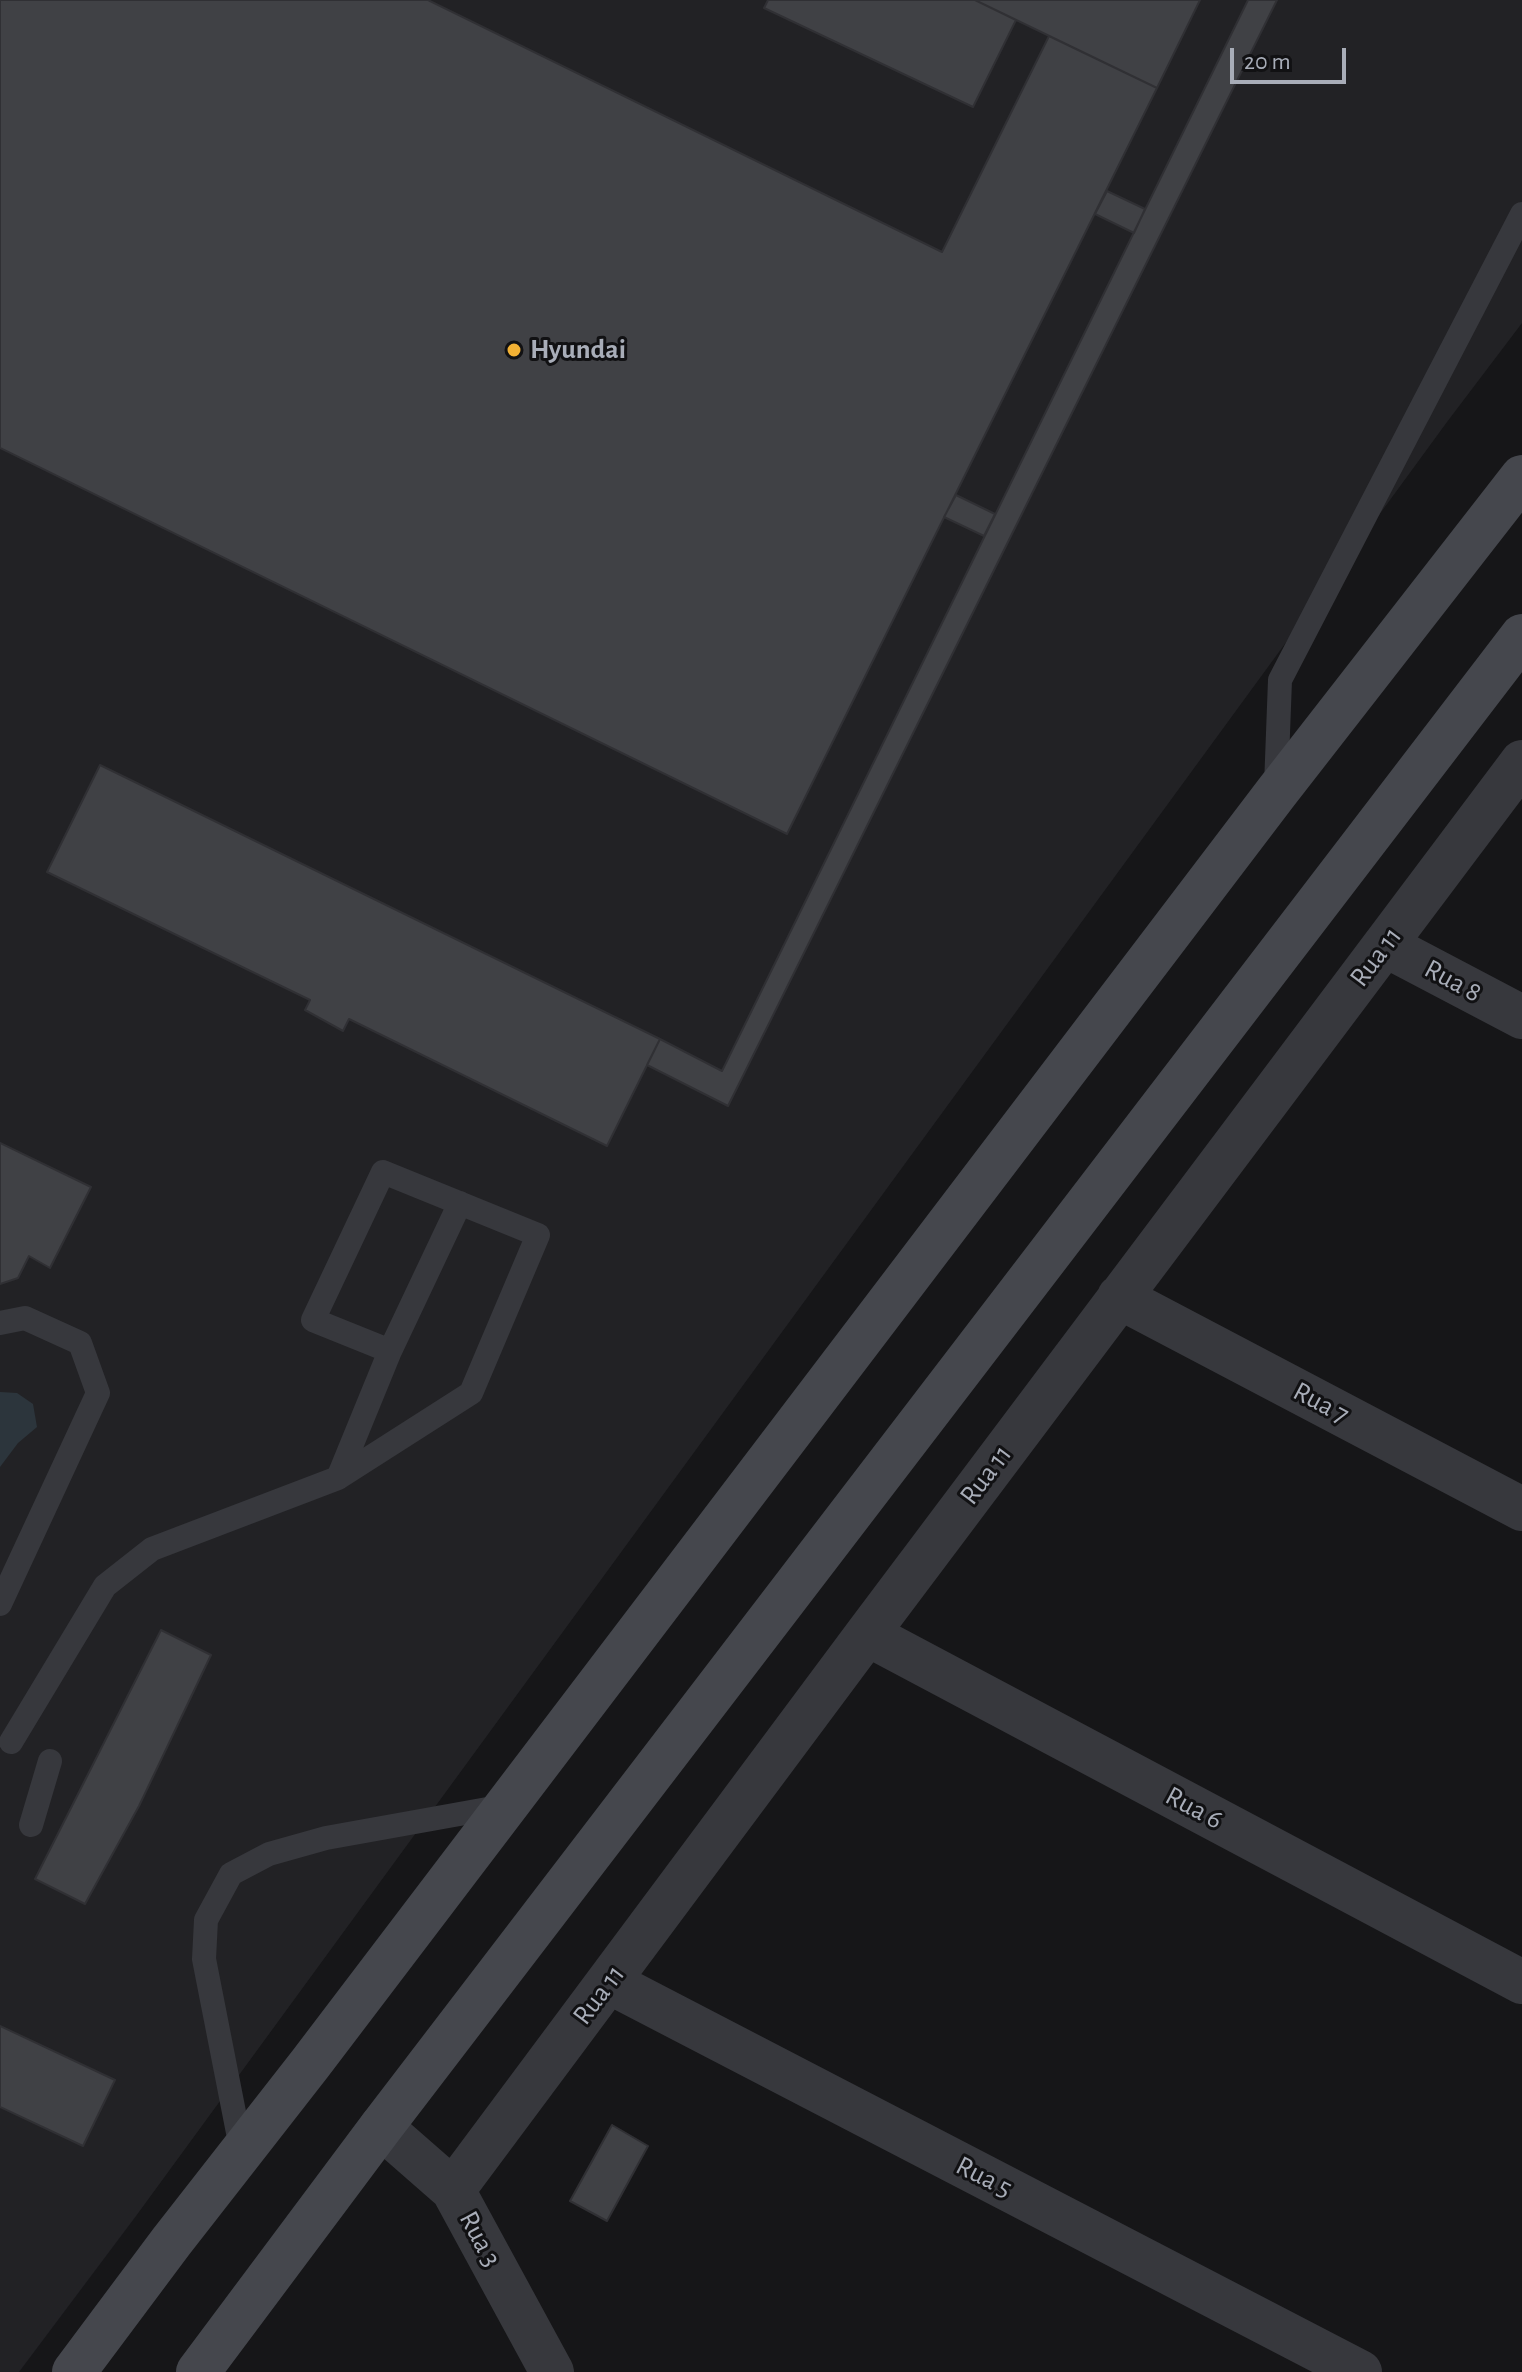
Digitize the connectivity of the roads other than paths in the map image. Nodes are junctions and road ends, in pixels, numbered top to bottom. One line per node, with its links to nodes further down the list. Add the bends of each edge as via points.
1 (1522, 214): 5 (lane, via 1280,680)
2 (1522, 477): 5 (main road)
3 (1522, 636): 22 (main road)
4 (1522, 762): 6 (street, Rua 11)
5 (1276, 793): 18 (main road)
6 (1385, 945): 7 (street, Rua 8); 9 (street, Rua 11)
7 (1522, 1017)
8 (460, 1203): 11 (lane); 11 (lane, via 383,1172 313,1320); 12 (lane, via 538,1235 471,1393)
9 (1119, 1297): 13 (street, Rua 7); 15 (street, Rua 11)
10 (0, 1323): 14 (lane, via 25,1318 80,1343 98,1393)
11 (390, 1351): 12 (lane)
12 (338, 1478): 16 (lane, via 152,1549 105,1586)
13 (1522, 1509)
14 (0, 1604)
15 (867, 1634): 20 (street, Rua 11); 21 (street, Rua 6)
16 (11, 1742)
17 (50, 1761): 19 (lane)
18 (506, 1806): 23 (main road); 23 (lane, via 326,1838 269,1854 231,1874 206,1920 204,1959)
19 (31, 1825)
20 (609, 1982): 24 (street, Rua 11); 28 (street, Rua 5)
21 (1522, 1982)
22 (381, 2127): 24 (street, Rua 3); 26 (main road)
23 (242, 2154): 25 (main road)
24 (453, 2190): 27 (street, Rua 3)
25 (74, 2372)
26 (198, 2372)
27 (552, 2372)
28 (1360, 2372)

